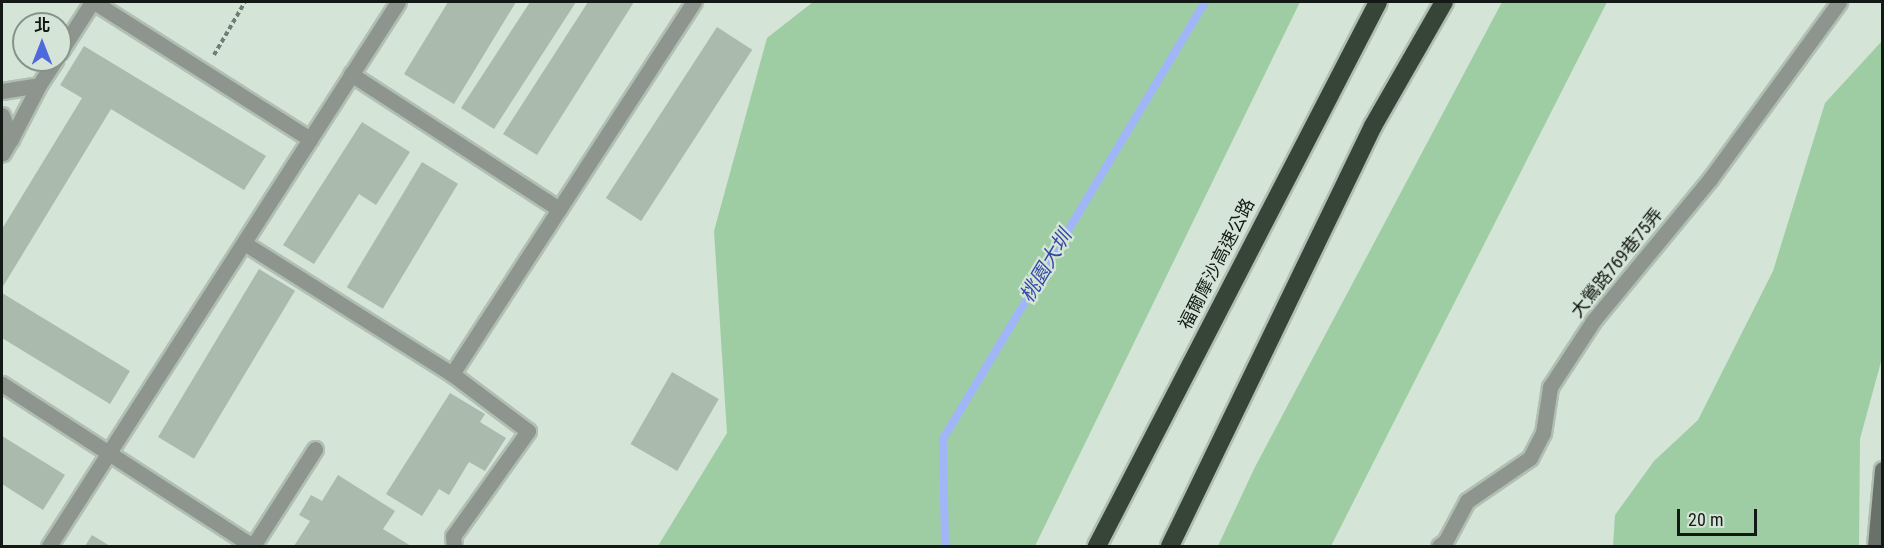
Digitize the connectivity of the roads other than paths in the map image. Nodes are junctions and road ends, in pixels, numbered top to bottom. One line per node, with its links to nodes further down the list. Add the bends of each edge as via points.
1 (93, 2): 7 (street); 14 (street)
2 (398, 2): 9 (street)
3 (694, 2): 16 (street)
4 (1378, 2): 26 (highway, 福爾摩沙高速公路)
5 (1444, 2): 27 (highway, via 1373,126)
6 (1839, 2): 28 (street, 大鶯路769巷75弄, via 1710,179 1593,321 1550,387 1543,433 1530,458 1467,501)
7 (72, 34)
8 (47, 72): 10 (street)
9 (351, 75): 14 (street); 16 (street)
10 (39, 85): 11 (street); 13 (street)
11 (2, 91)
12 (2, 115): 13 (street)
13 (11, 139): 15 (street)
14 (310, 139): 17 (street)
15 (2, 154)
16 (559, 209): 18 (street)
17 (244, 243): 18 (street); 21 (street)
18 (452, 374): 25 (street, via 528,431 453,536)
19 (2, 384): 21 (street)
20 (315, 449): 24 (street)
21 (110, 452): 23 (street); 24 (street)
22 (1882, 469): 29 (street)
23 (49, 546)
24 (253, 546)
25 (453, 546)
26 (1097, 546)
27 (1170, 546)
28 (1439, 546)
29 (1875, 546)

